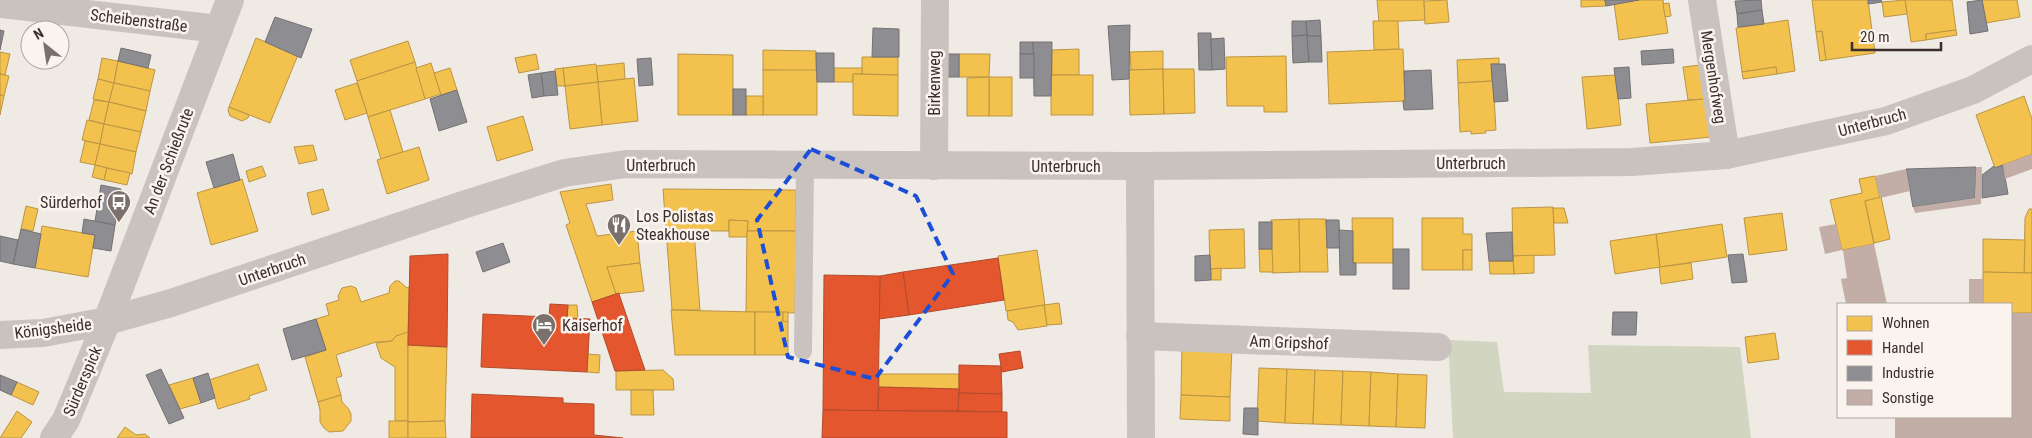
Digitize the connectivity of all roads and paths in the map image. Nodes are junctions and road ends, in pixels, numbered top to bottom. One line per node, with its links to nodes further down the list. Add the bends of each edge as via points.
1 (230, 0): 5 (street, An der Schießrute)
2 (935, 0): 9 (street, Birkenweg)
3 (1702, 0): 7 (street, Mergenhofweg)
4 (0, 4): 5 (street, Scheibenstraße)
5 (219, 29): 11 (street, An der Schießrute)
6 (2032, 58): 7 (street, Unterbruch, via 1973,90 1886,121)
7 (1726, 155): 10 (street, Unterbruch, via 1632,162)
8 (805, 166): 9 (street, Unterbruch); 11 (street, Unterbruch, via 626,164 564,173 171,303); 15 (lane)
9 (934, 166): 10 (street, Unterbruch)
10 (1140, 166): 13 (street)
11 (107, 321): 12 (street, Königsheide, via 43,333); 16 (street, Sürderspick, via 66,420)
12 (0, 335)
13 (1140, 336): 14 (street, Am Gripshof); 17 (street)
14 (1438, 347)
15 (803, 351)
16 (54, 438)
17 (1141, 438)

